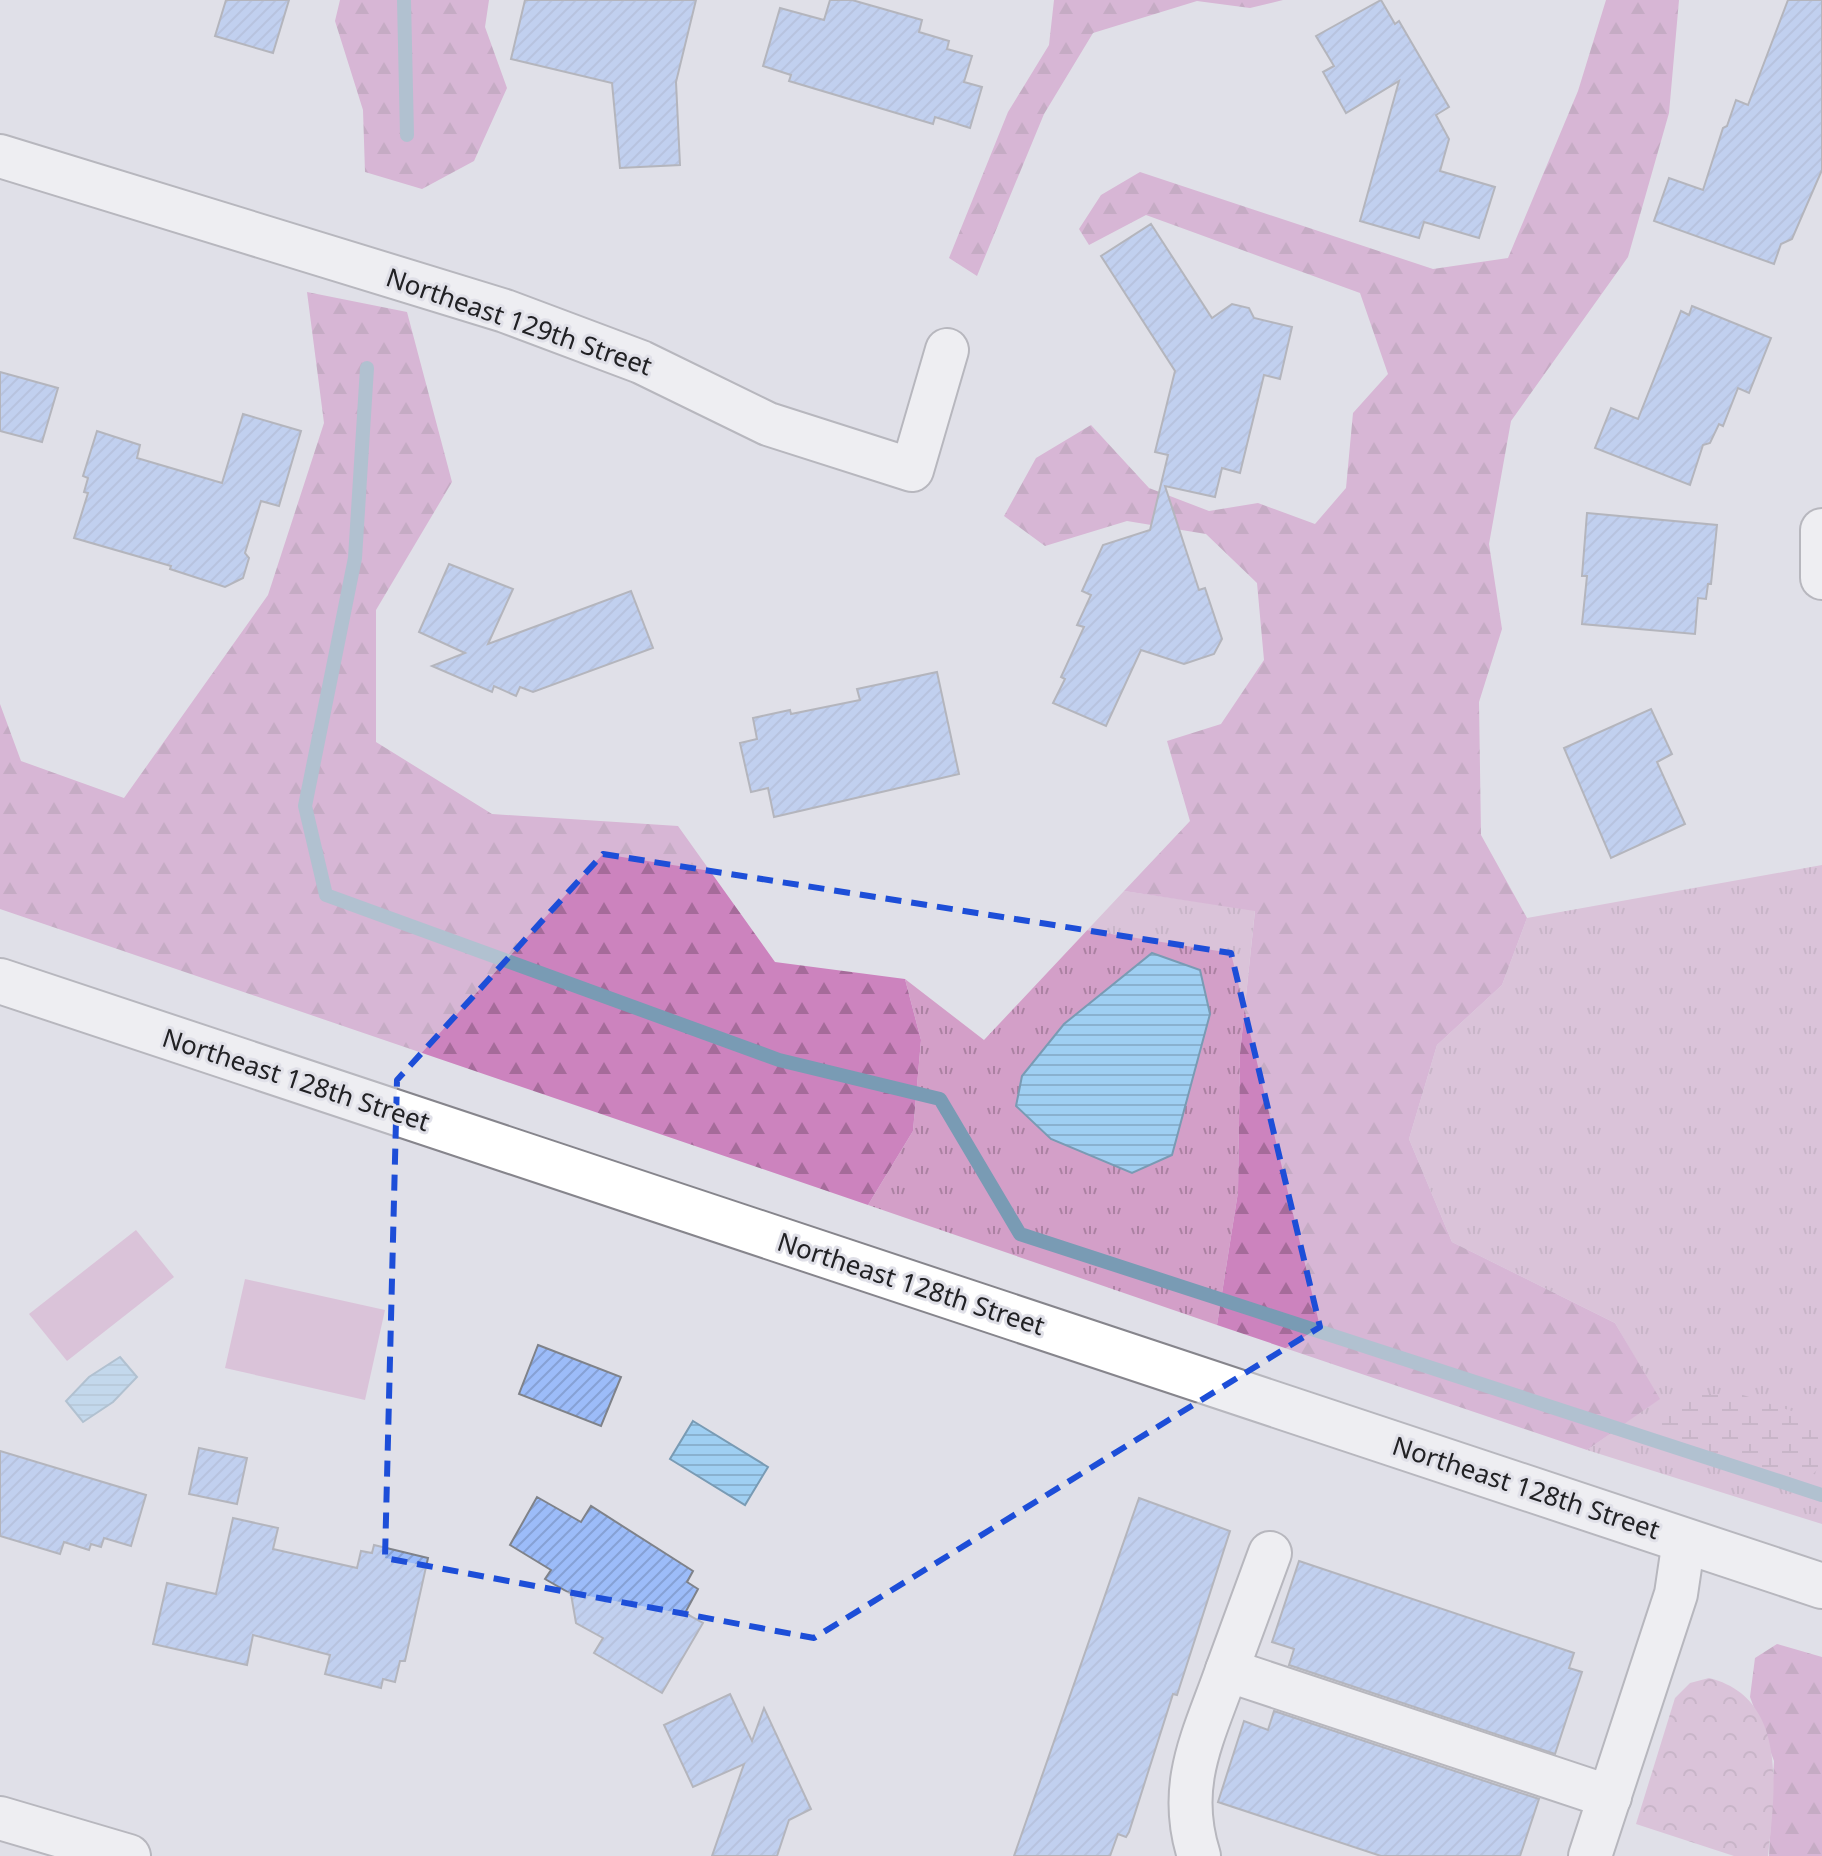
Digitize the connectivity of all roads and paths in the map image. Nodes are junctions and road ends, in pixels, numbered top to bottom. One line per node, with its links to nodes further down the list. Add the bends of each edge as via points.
1 (0, 156): 2 (street, Northeast 129th Street, via 505,311 641,362 768,424 912,470)
2 (947, 350)
3 (1822, 530): 4 (street)
4 (1822, 578)
5 (0, 981): 6 (street, Northeast 128th Street)
6 (1684, 1540): 8 (street, Northeast 128th Street); 10 (street, via 1676,1594)
7 (1270, 1553): 9 (street)
8 (1822, 1586)
9 (1227, 1670): 10 (street); 13 (street, via 1189,1780)
10 (1610, 1797): 14 (street)
11 (0, 1818): 12 (street)
12 (129, 1856)
13 (1199, 1856)
14 (1590, 1856)

